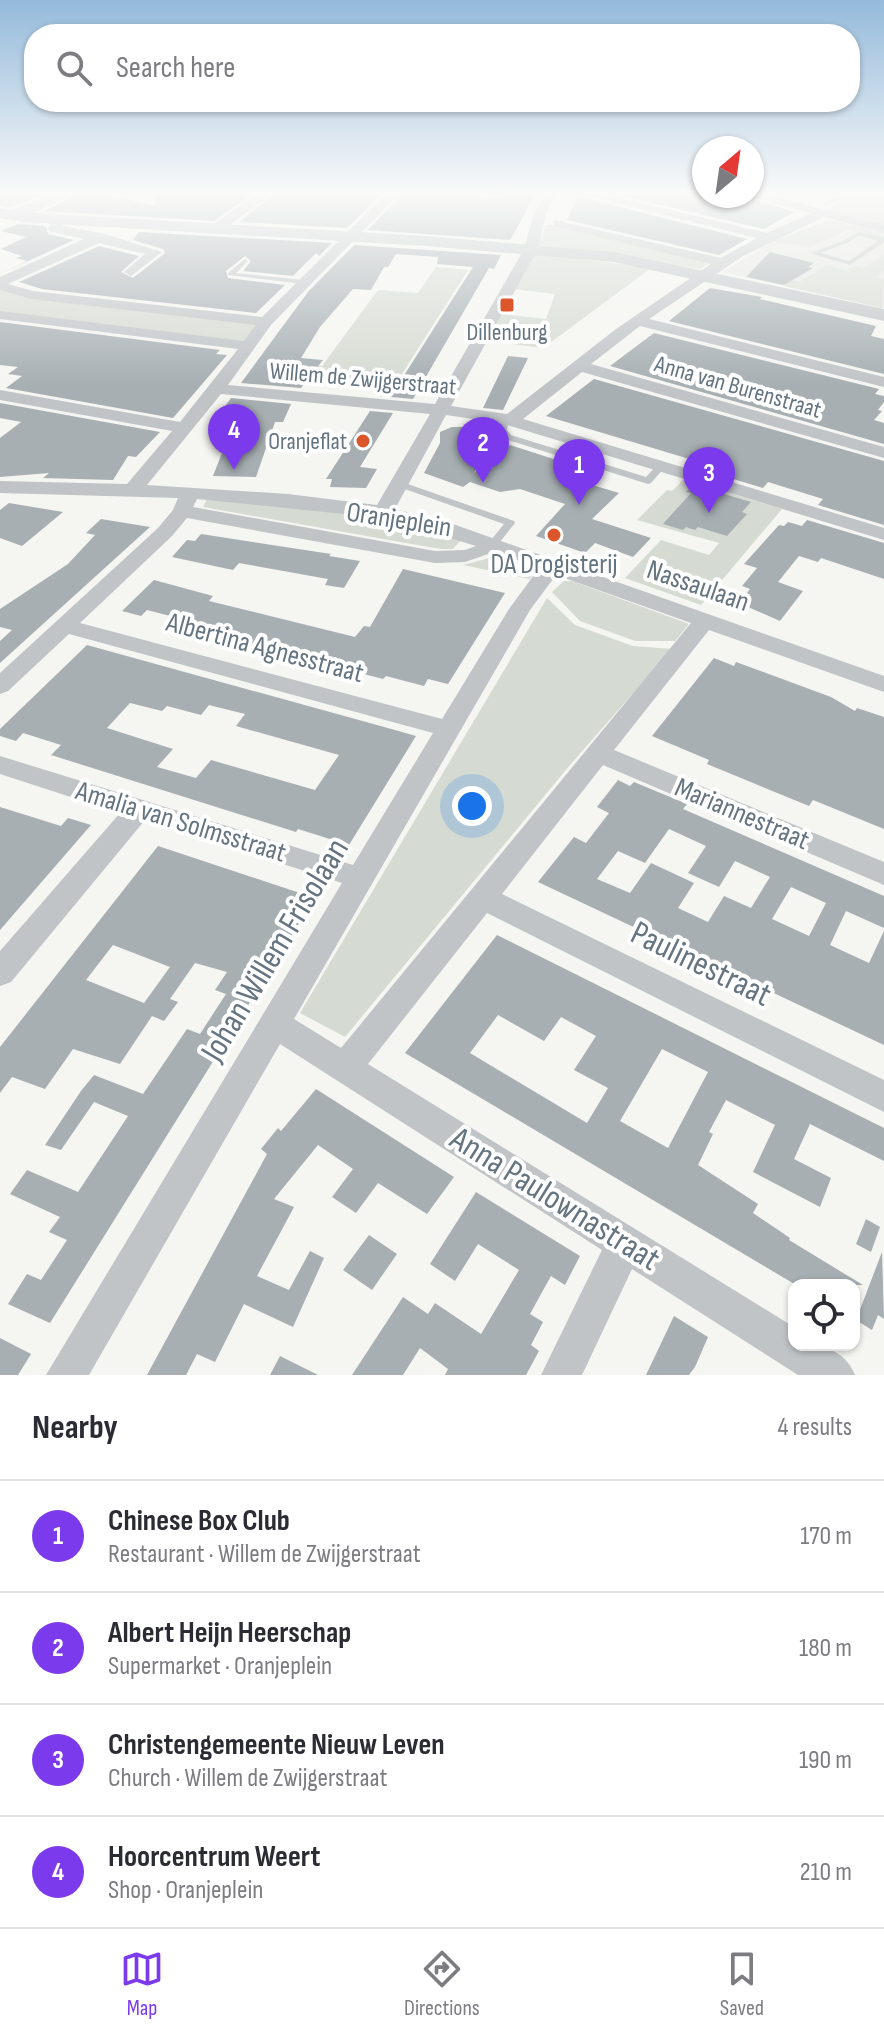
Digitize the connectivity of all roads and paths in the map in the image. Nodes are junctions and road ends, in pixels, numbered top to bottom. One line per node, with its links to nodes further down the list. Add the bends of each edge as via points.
1 (54, 258): 15 (street)
2 (148, 258): 12 (street)
3 (327, 258): 14 (street)
4 (526, 258): 25 (street)
5 (620, 258): 13 (street)
6 (705, 258): 11 (street)
7 (727, 258): 11 (street)
8 (832, 258): 9 (lane, via 850,263)
9 (857, 258)
10 (245, 261): 14 (lane, via 230,274)
11 (721, 262): 13 (street)
12 (131, 272)
13 (700, 274): 17 (street); 18 (street)
14 (303, 282): 19 (street)
15 (0, 284): 19 (street, via 32,295)
16 (0, 315): 20 (street)
17 (884, 315)
18 (639, 321): 21 (street); 22 (street)
19 (266, 322): 20 (street)
20 (249, 346): 23 (street)
21 (579, 366): 26 (street); 28 (street, Anna van Burenstraat)
22 (884, 382)
23 (217, 389): 25 (street, Willem de Zwijgerstraat); 27 (street)
24 (0, 395): 27 (street)
25 (439, 411): 26 (street, Willem de Zwijgerstraat); 29 (street, Oranjeplein)
26 (508, 420): 34 (street, Willem de Zwijgerstraat)
27 (183, 428): 31 (street)
28 (884, 453)
29 (399, 484): 33 (street, Oranjeplein); 35 (lane, via 510,523)
30 (2, 488): 31 (street, Oranjeplein)
31 (133, 489): 32 (street, Oranjeplein)
32 (186, 501): 33 (street, Oranjeplein, via 313,501); 35 (street, Oranjeplein, via 435,557 464,558); 38 (street, via 165,532)
33 (383, 512): 35 (street, Oranjeplein)
34 (884, 534)
35 (492, 545): 36 (street, Nassaulaan)
36 (552, 566): 37 (street, Nassaulaan); 41 (street, Johan Willem Frisolaan, via 520,609)
37 (705, 620): 39 (street, Nassaulaan); 42 (street)
38 (65, 626): 40 (street); 41 (street, Albertina Agnesstraat)
39 (884, 684)
40 (0, 686)
41 (449, 729): 46 (street, Johan Willem Frisolaan)
42 (600, 754): 45 (street, Mariannestraat); 47 (street)
43 (0, 765): 44 (street, Amalia van Solmsstraat)
44 (139, 809): 46 (street, Amalia van Solmsstraat); 48 (street)
45 (884, 874)
46 (361, 878): 49 (street, Johan Willem Frisolaan)
47 (484, 898): 50 (street); 51 (street, Paulinestraat)
48 (0, 973)
49 (276, 1025): 50 (street, Anna Paulownastraat); 53 (street, Johan Willem Frisolaan)
50 (344, 1069): 52 (street, Anna Paulownastraat)
51 (884, 1097)
52 (626, 1242): 54 (street); 55 (street, Anna Paulownastraat)
53 (66, 1375)
54 (561, 1375)
55 (835, 1375)

